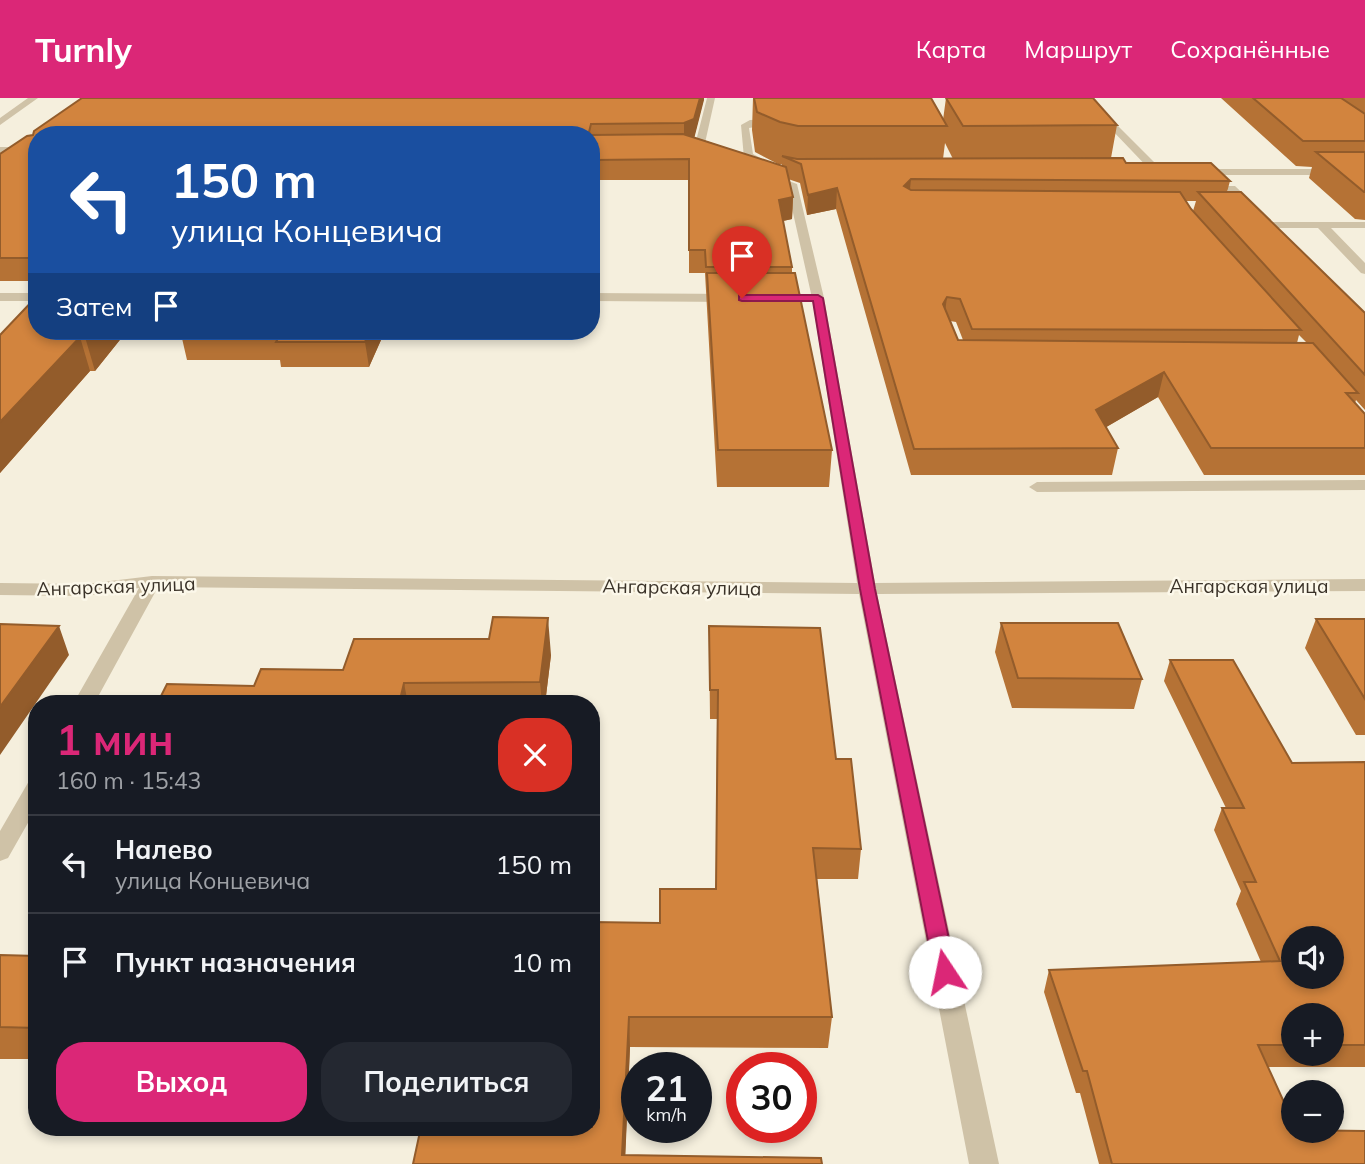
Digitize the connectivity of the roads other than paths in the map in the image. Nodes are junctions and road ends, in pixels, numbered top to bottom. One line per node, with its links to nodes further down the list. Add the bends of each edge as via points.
1 (34, 98): 7 (street)
2 (711, 98): 9 (street, via 700,144)
3 (1080, 98): 6 (street)
4 (789, 121): 19 (street, via 762,121 744,127 748,156 774,169)
5 (1087, 121): 6 (street)
6 (1101, 121): 15 (street, via 1113,126)
7 (0, 122)
8 (671, 148): 9 (street)
9 (684, 148): 12 (street)
10 (0, 150): 11 (street)
11 (28, 150)
12 (708, 156)
13 (756, 172): 37 (street, via 792,184)
14 (1144, 172): 15 (street)
15 (1158, 172): 16 (street)
16 (1172, 172)
17 (1185, 172): 18 (street)
18 (1365, 172)
19 (796, 173)
20 (1231, 188): 22 (street)
21 (1228, 207): 22 (street)
22 (1251, 207): 23 (street)
23 (1269, 225): 24 (street); 26 (street)
24 (1321, 225): 25 (street); 27 (street)
25 (1365, 225)
26 (1279, 234)
27 (1365, 270)
28 (0, 297): 29 (street)
29 (28, 297)
30 (600, 298): 31 (street)
31 (751, 298)
32 (1365, 485): 33 (street)
33 (1037, 487)
34 (152, 581): 36 (street, Ангарская улица, via 85,590); 37 (street, Ангарская улица); 38 (street)
35 (1365, 585): 37 (street, Ангарская улица)
36 (0, 589)
37 (867, 589): 41 (street)
38 (88, 695)
39 (28, 802): 40 (street)
40 (0, 852)
41 (984, 1164)

